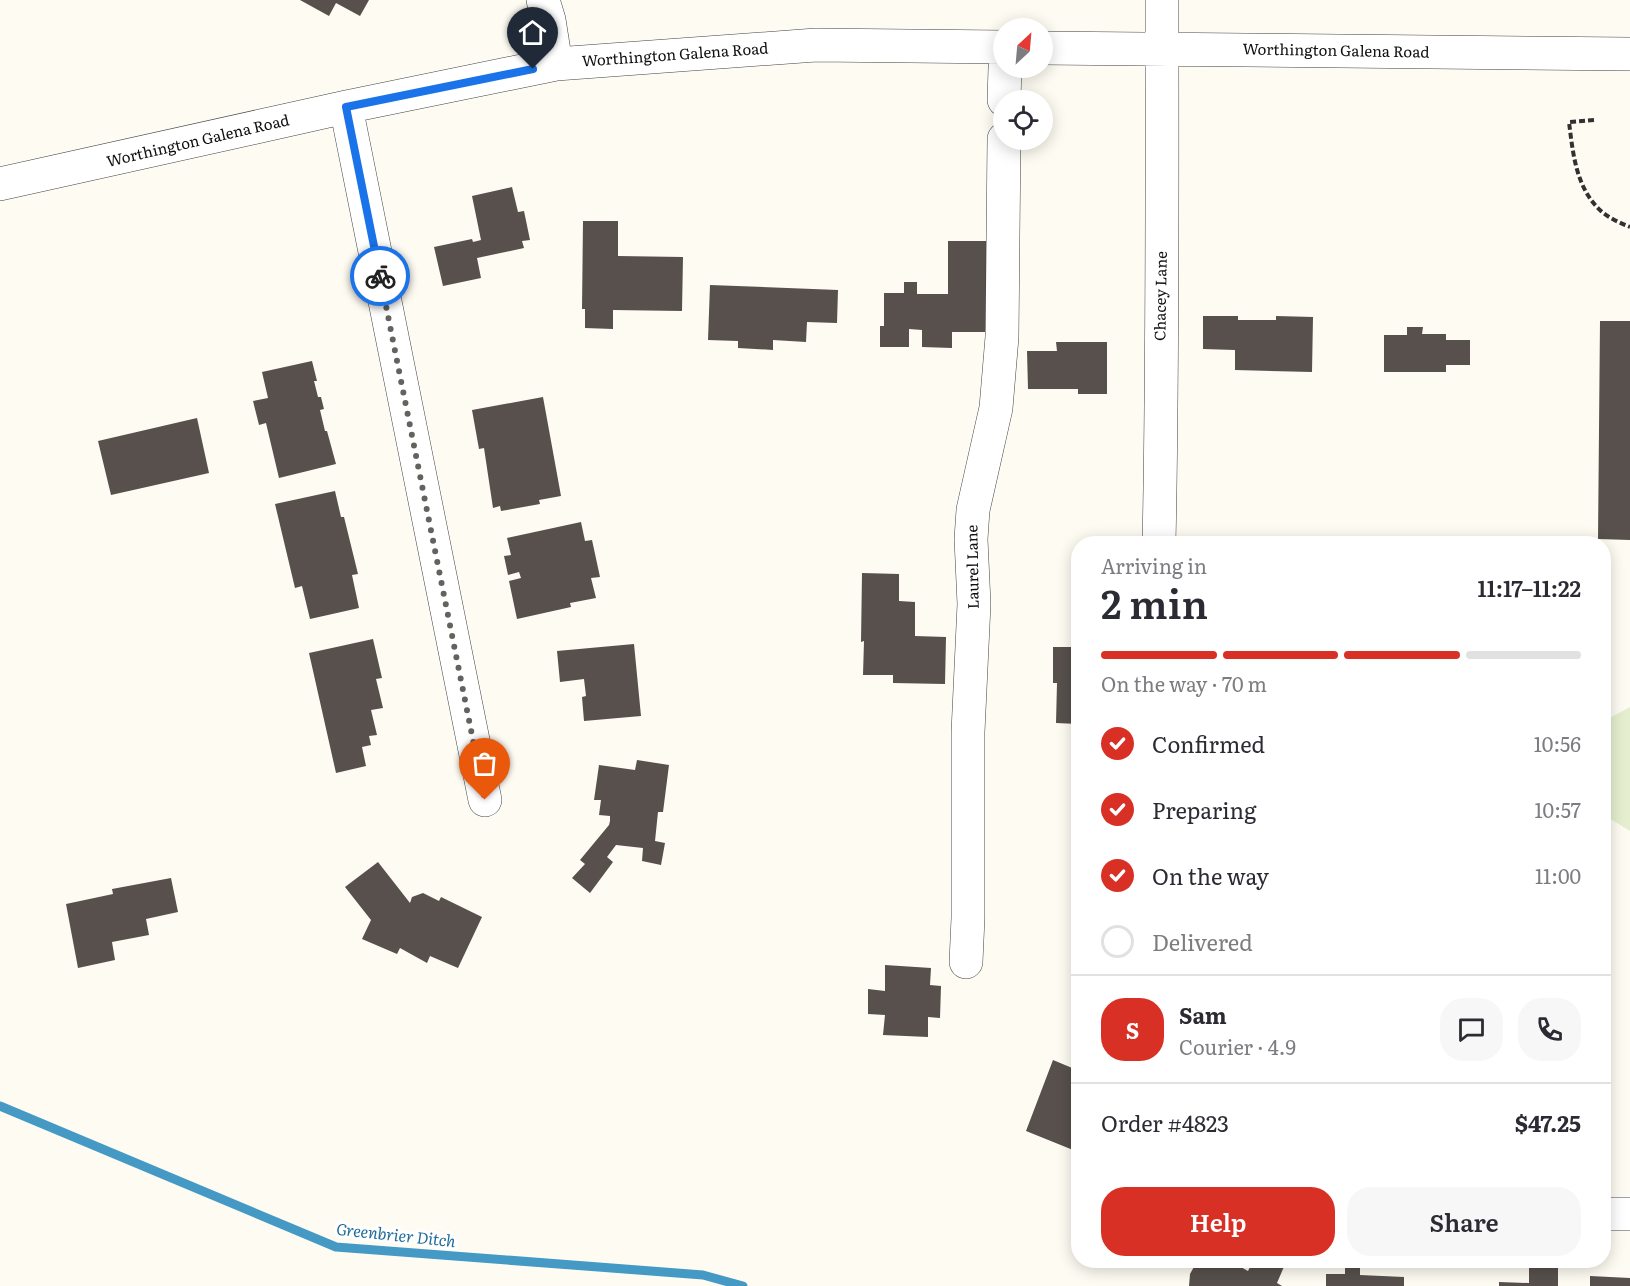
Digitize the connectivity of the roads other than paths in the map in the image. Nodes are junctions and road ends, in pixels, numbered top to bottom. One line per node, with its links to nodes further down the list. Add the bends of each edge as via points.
1 (543, 0): 7 (street)
2 (1162, 0): 5 (street, Chacey Lane)
3 (993, 47): 7 (street, Worthington Galena Road, via 816,45)
4 (1053, 48): 5 (street, Worthington Galena Road)
5 (1162, 50): 6 (street, Worthington Galena Road); 11 (street, Chacey Lane)
6 (1630, 54)
7 (556, 64): 8 (street, Worthington Galena Road)
8 (346, 107): 10 (street, Worthington Galena Road); 12 (street)
9 (1004, 150): 13 (street, Laurel Lane, via 1001,349 996,408 971,539 974,604 968,732)
10 (0, 184)
11 (1158, 536)
12 (485, 800)
13 (966, 962)
14 (1611, 1214): 15 (street)
15 (1630, 1214)

